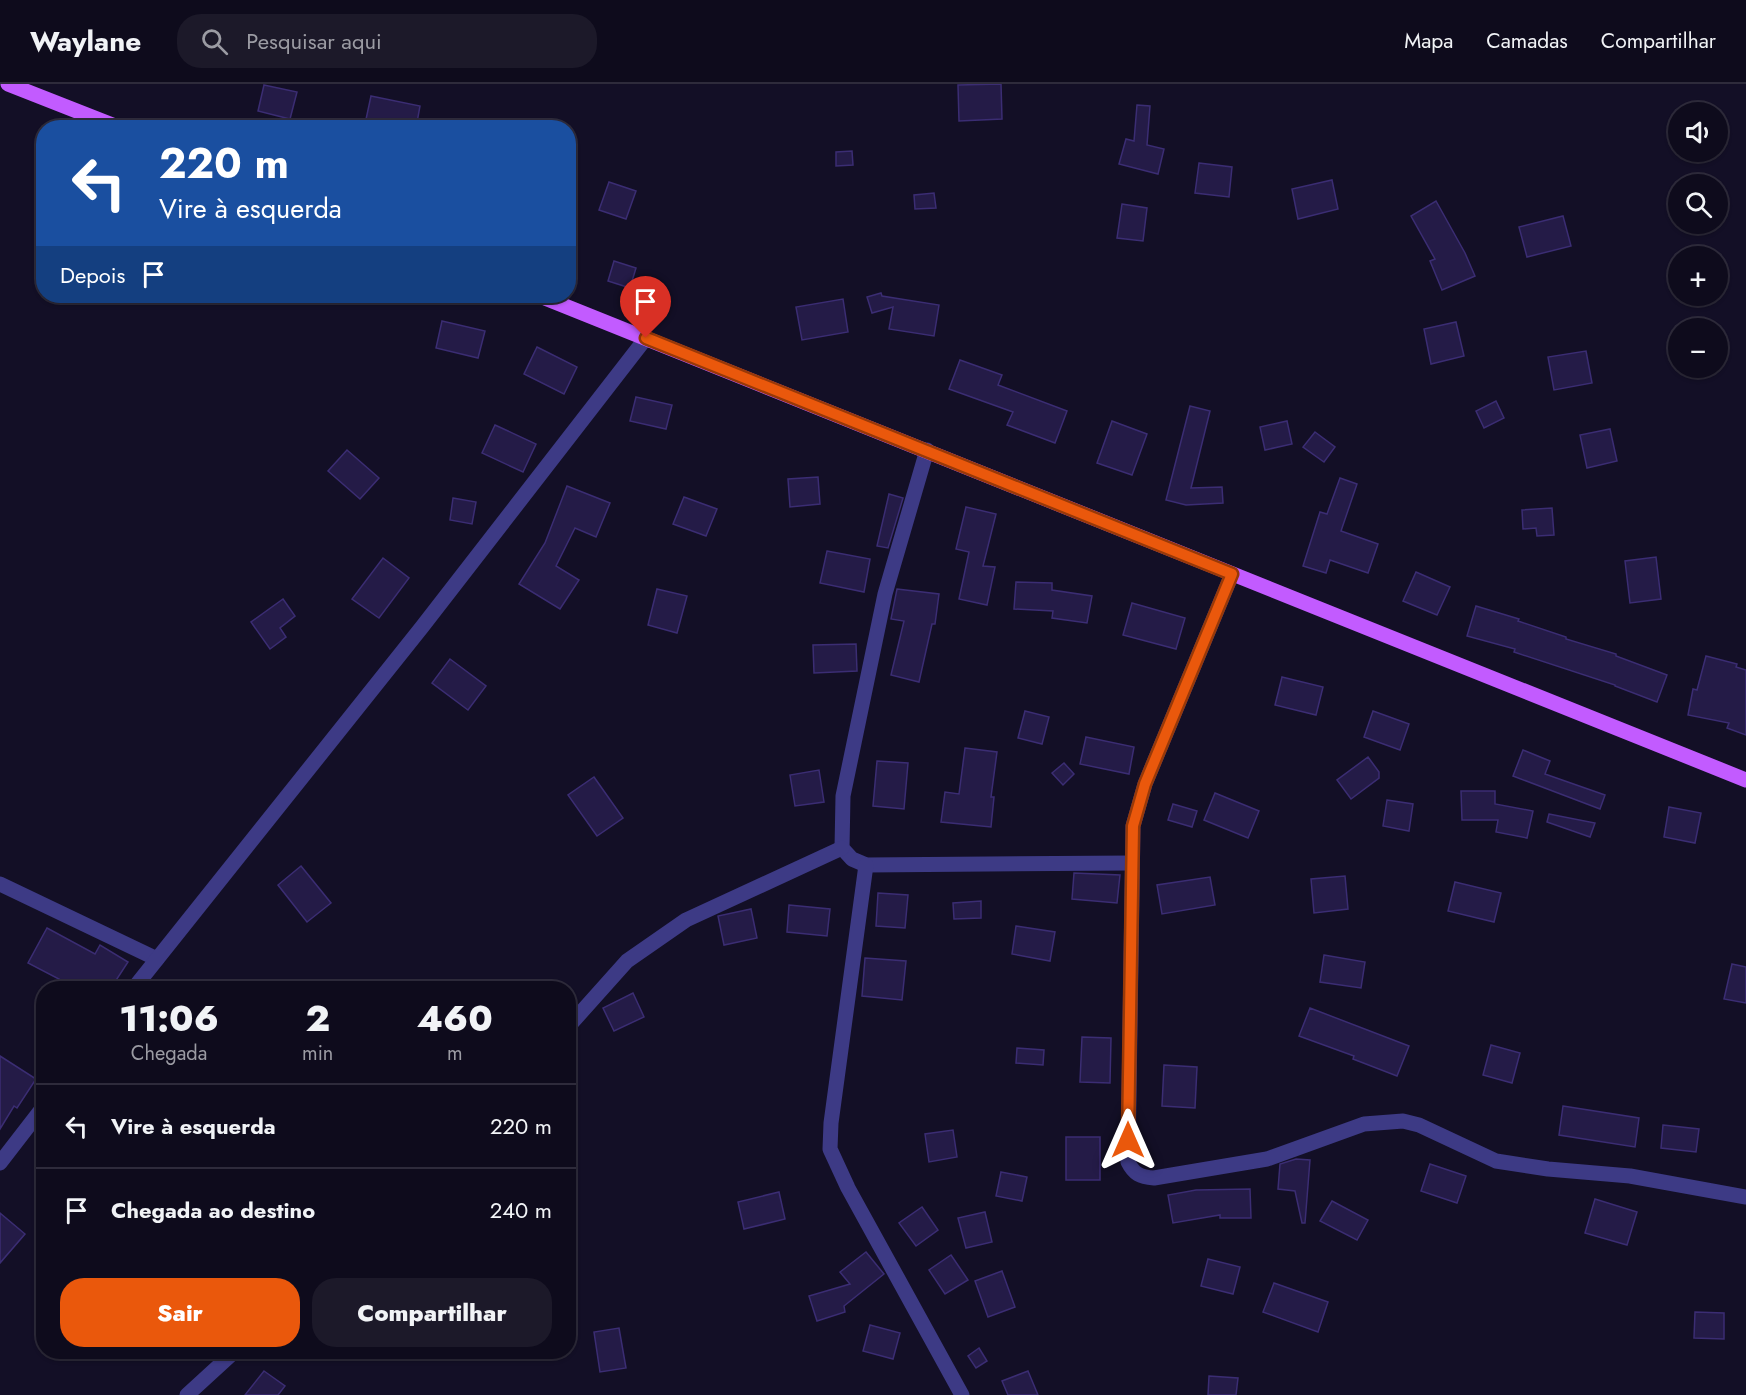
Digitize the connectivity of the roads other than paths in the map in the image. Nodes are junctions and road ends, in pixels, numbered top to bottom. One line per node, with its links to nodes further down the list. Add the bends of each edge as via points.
1 (8, 84): 2 (main road)
2 (100, 120)
3 (558, 303): 4 (main road)
4 (646, 338): 5 (main road); 12 (street)
5 (927, 450): 6 (main road); 8 (street, via 883,605 843,795)
6 (1232, 574): 7 (main road); 9 (street, via 1145,784 1133,826)
7 (1746, 780)
8 (842, 848): 10 (street, via 852,859); 14 (street, via 687,920 627,961)
9 (1132, 863): 10 (street); 17 (street, via 1128,1162 1142,1177 1267,1160 1364,1124 1403,1120 1496,1161 1630,1176)
10 (866, 865): 20 (street, via 830,1149)
11 (0, 884): 12 (street)
12 (157, 959): 13 (street)
13 (140, 981)
14 (576, 1018)
15 (36, 1116): 16 (street)
16 (0, 1163)
17 (1746, 1197)
18 (226, 1359): 19 (street)
19 (187, 1395)
20 (962, 1395)

